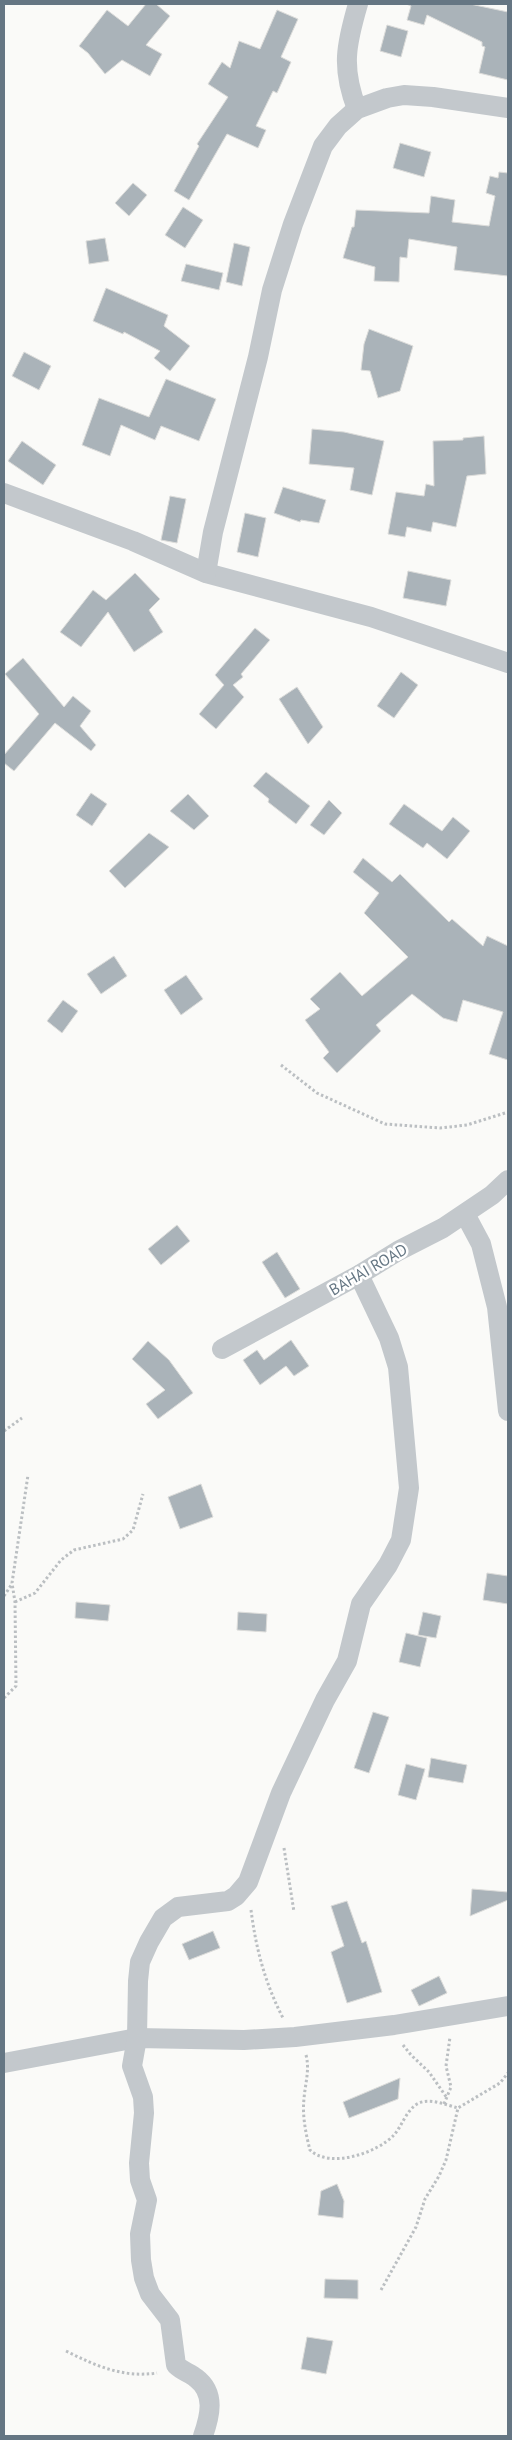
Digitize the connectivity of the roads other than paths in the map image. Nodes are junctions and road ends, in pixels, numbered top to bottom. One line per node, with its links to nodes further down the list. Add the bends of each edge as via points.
1 (358, 4): 3 (street, via 347,41 346,59 351,94)
2 (508, 108): 3 (street, via 404,95)
3 (357, 109): 5 (street, via 323,146 278,272 213,532)
4 (4, 493): 5 (street, via 133,541)
5 (206, 573): 6 (street, via 371,618)
6 (508, 664)
7 (508, 1180): 8 (street, BAHAI ROAD)
8 (465, 1214): 9 (street, BAHAI ROAD); 11 (street, via 481,1244 497,1307)
9 (359, 1276): 10 (street, BAHAI ROAD); 13 (street, via 389,1338 398,1366 409,1488 401,1540 361,1604 347,1661 281,1793 248,1882 228,1900 178,1907 163,1918 148,1942 140,1962)
10 (222, 1349)
11 (508, 1411)
12 (508, 2006): 13 (street, via 295,2037 244,2040)
13 (137, 2038): 14 (street); 15 (street, via 132,2066 143,2097 139,2163 146,2200 140,2234 141,2260 150,2294 170,2320 176,2365 206,2386 210,2399)
14 (4, 2063)
15 (203, 2436)

